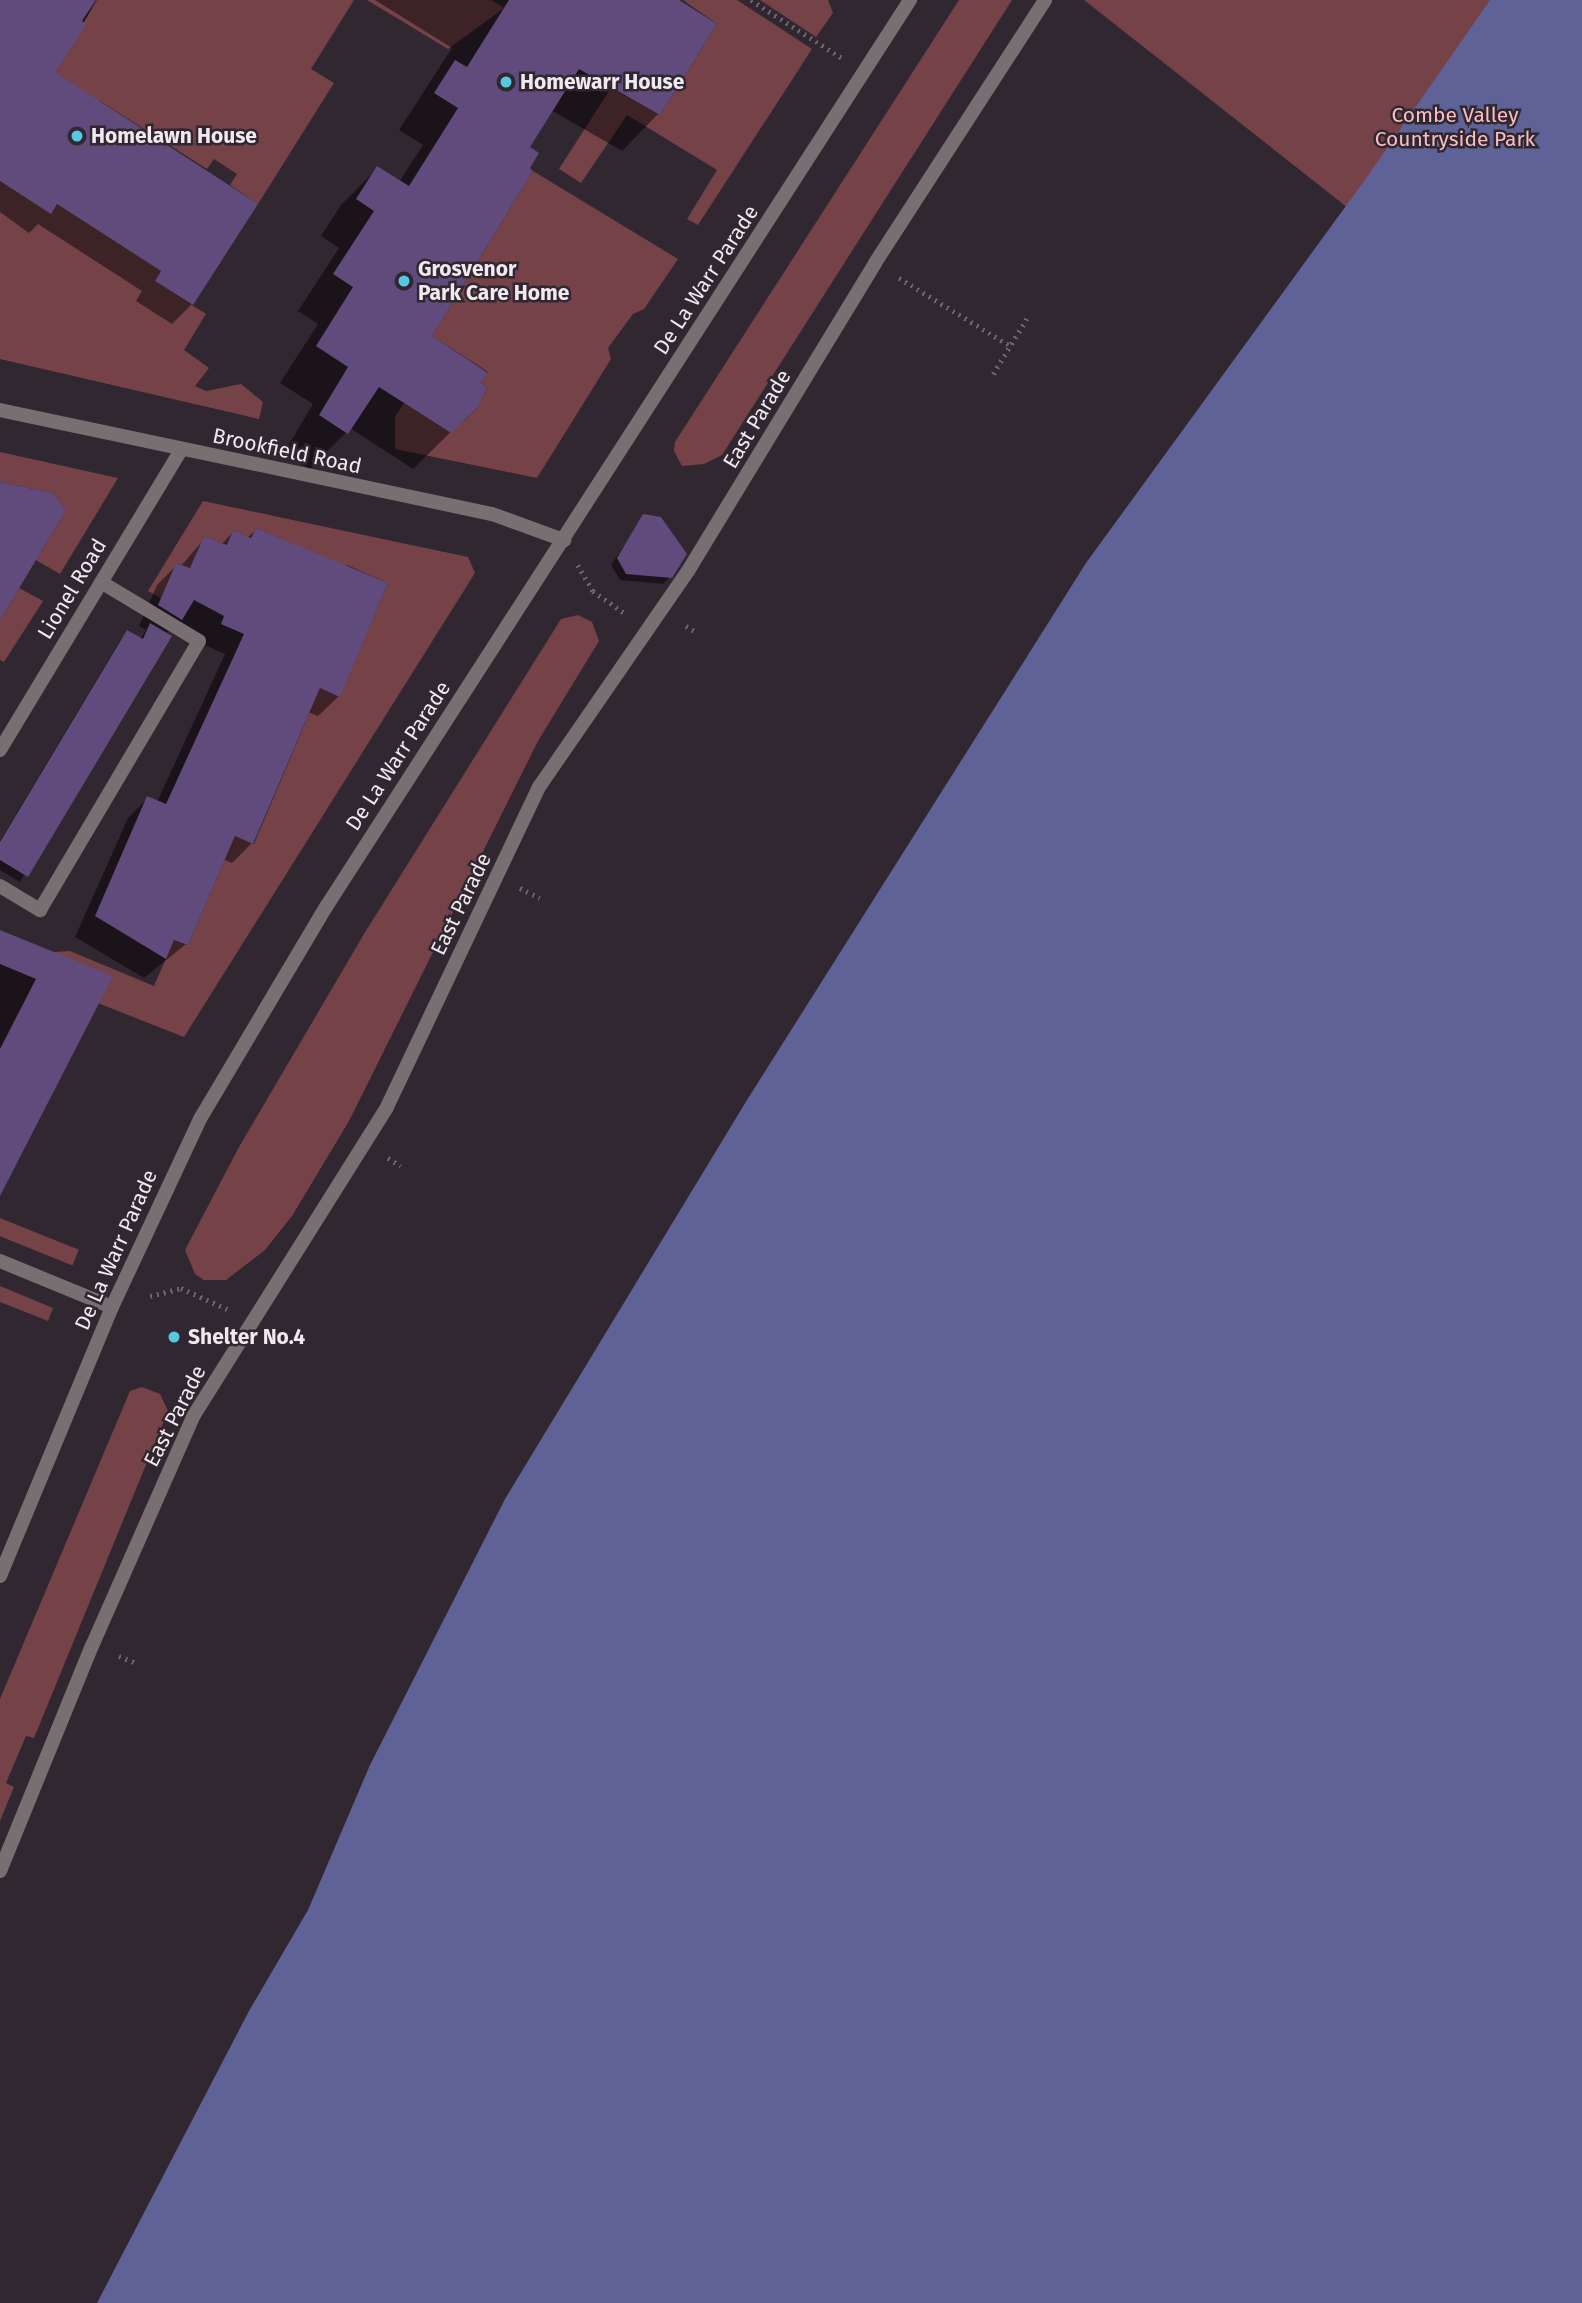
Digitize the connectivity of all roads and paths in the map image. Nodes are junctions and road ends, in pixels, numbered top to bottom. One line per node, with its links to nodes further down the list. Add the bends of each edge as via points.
1 (751, 0): 4 (path)
2 (910, 0): 4 (street, De La Warr Parade)
3 (1045, 0): 5 (street, East Parade)
4 (864, 72): 11 (street, De La Warr Parade)
5 (875, 263): 7 (path); 13 (street, East Parade)
6 (1027, 318): 7 (path)
7 (1010, 346): 8 (path)
8 (993, 374)
9 (0, 410): 10 (street, Brookfield Road)
10 (181, 450): 11 (street, Brookfield Road, via 492,514); 12 (street, Lionel Road)
11 (564, 540): 13 (path, via 593,590); 17 (street, De La Warr Parade, via 333,896 200,1119)
12 (101, 582): 14 (street, Lionel Road); 15 (street, via 199,641 40,910)
13 (648, 629): 18 (street, East Parade, via 539,787 387,1107)
14 (0, 750)
15 (0, 886)
16 (0, 1261): 17 (street)
17 (112, 1307): 18 (path, via 181,1288); 19 (street, De La Warr Parade)
18 (253, 1321): 20 (street, East Parade, via 194,1415)
19 (0, 1576)
20 (0, 1871)

